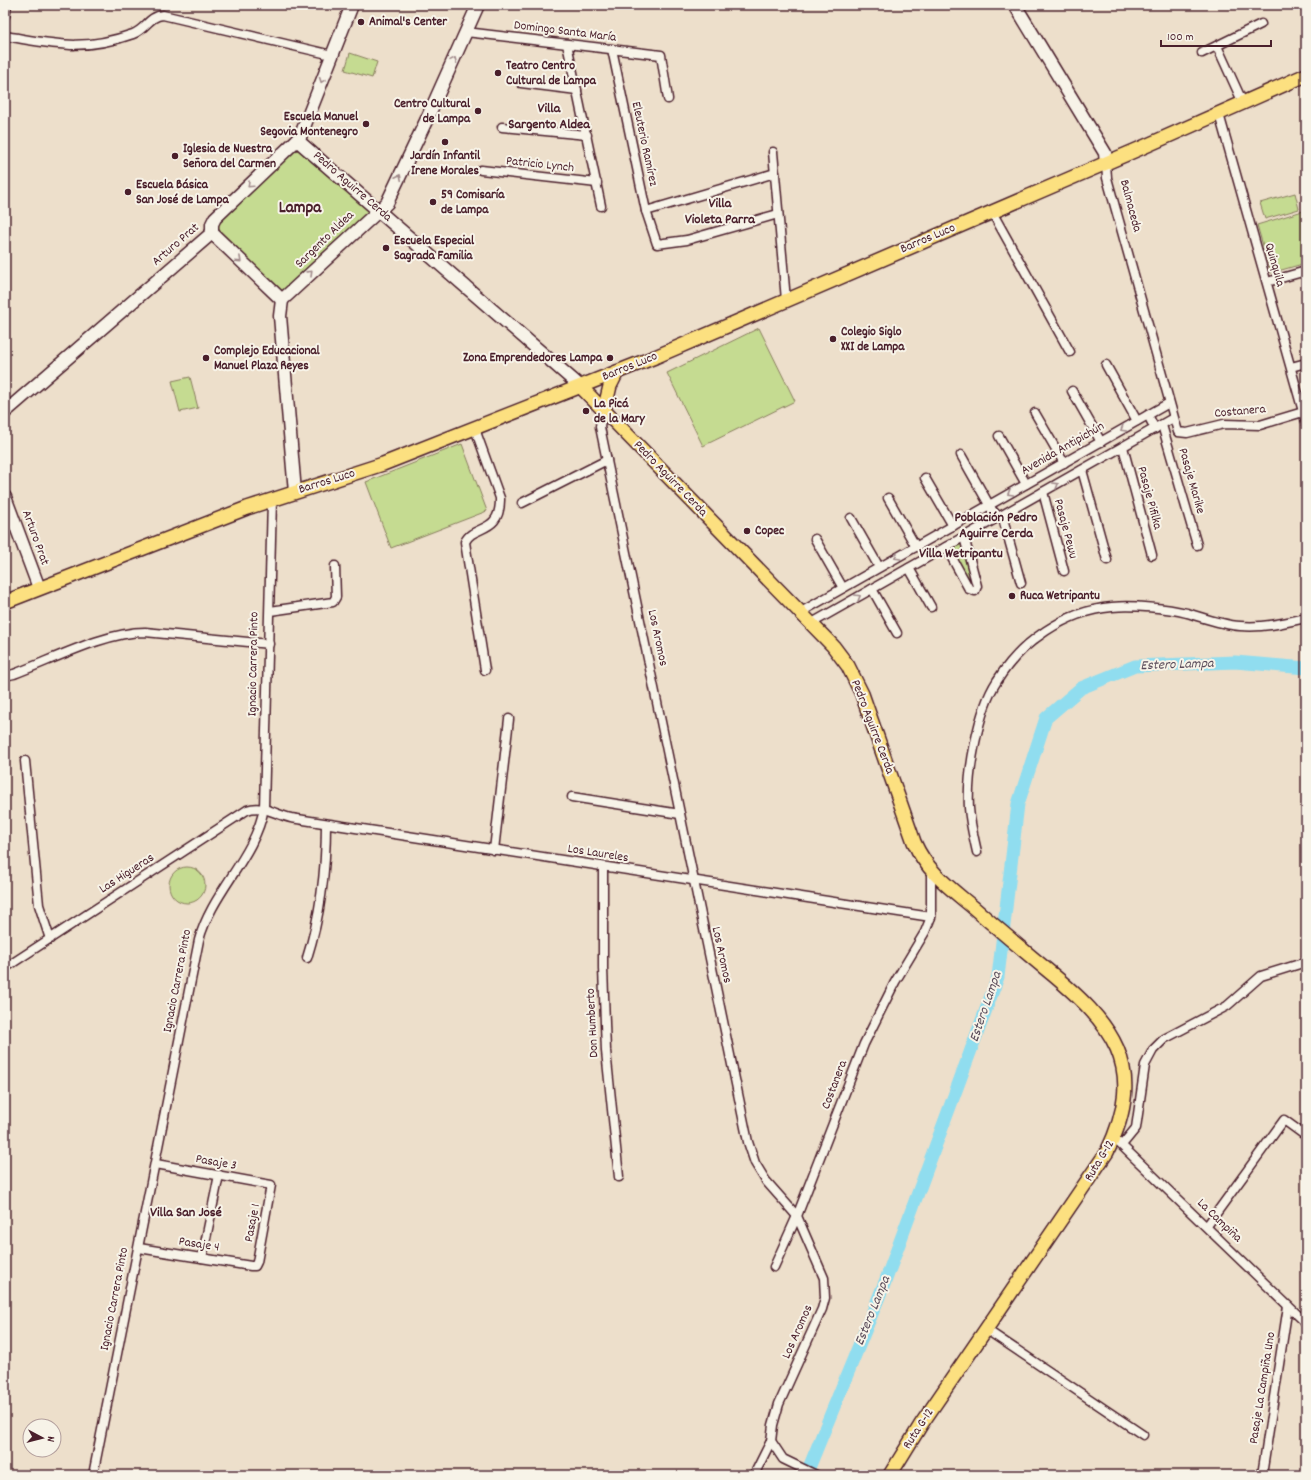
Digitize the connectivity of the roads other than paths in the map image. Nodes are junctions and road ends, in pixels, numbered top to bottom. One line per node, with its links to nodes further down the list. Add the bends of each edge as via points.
1 (6, 5): 5 (street)
2 (352, 5): 13 (main road, Arturo Prat)
3 (478, 5): 7 (main road, Sargento Aldea)
4 (1015, 5): 24 (main road, Balmaceda, via 1105,153)
5 (5, 16)
6 (1261, 24): 10 (street)
7 (466, 32): 9 (street, Domingo Santa María); 29 (main road, Sargento Aldea, one-way to 7, via 387,203)
8 (5, 36): 13 (street, via 88,46 135,34 157,16 163,15)
9 (567, 44): 11 (street, Domingo Santa María); 16 (street)
10 (1217, 46): 12 (street); 18 (street)
11 (612, 49): 17 (street, Domingo Santa María, via 661,55); 30 (street, Eleuterio Ramírez)
12 (1202, 53)
13 (332, 54): 22 (main road, Arturo Prat, one-way to 22, via 305,128)
14 (1306, 75): 18 (main road, Barros Luco)
15 (521, 83): 16 (street)
16 (577, 90): 21 (street)
17 (668, 99)
18 (1243, 103): 19 (main road, Barros Luco)
19 (1219, 114): 24 (main road, Barros Luco); 35 (street, Quinquila)
20 (502, 127): 21 (street)
21 (587, 136): 27 (street)
22 (298, 140): 29 (main road, Pedro Aguirre Cerda); 33 (main road, Arturo Prat, one-way to 33, via 215,218)
23 (773, 152): 26 (street)
24 (1106, 163): 31 (main road, Barros Luco); 45 (street, Balmaceda, via 1107,178)
25 (481, 170): 27 (street, Patricio Lynch)
26 (775, 173): 30 (street); 32 (street)
27 (597, 183): 28 (street)
28 (601, 206)
29 (380, 211): 36 (main road, Sargento Aldea, one-way to 29, via 370,217); 43 (main road, Pedro Aguirre Cerda)
30 (646, 211): 32 (street, Eleuterio Ramírez, via 657,244 687,240)
31 (992, 212): 37 (main road, Barros Luco); 38 (street)
32 (778, 214): 37 (street)
33 (212, 233): 36 (main road, one-way to 36); 47 (main road, Arturo Prat)
34 (1306, 271): 35 (street)
35 (1267, 282): 41 (street, Quinquila)
36 (282, 300): 66 (main road, via 280,316)
37 (786, 300): 42 (main road, Barros Luco)
38 (1070, 352)
39 (1306, 363): 41 (street)
40 (1106, 365): 52 (street)
41 (1291, 368): 48 (street, Quinquila)
42 (617, 372): 43 (main road, Barros Luco); 46 (main road, via 610,386)
43 (581, 387): 46 (main road, Pedro Aguirre Cerda); 55 (main road, Barros Luco)
44 (1072, 391): 58 (street)
45 (1169, 403): 50 (street, Avenida Antipichún); 51 (street, Balmaceda)
46 (604, 411): 61 (street, Los Aromos, via 600,424); 97 (main road, Pedro Aguirre Cerda)
47 (5, 412)
48 (1303, 412): 53 (street, Quinquila); 56 (street, Costanera, via 1260,425 1224,424)
49 (1035, 413): 62 (street)
50 (1148, 415): 52 (street, Avenida Antipichún); 54 (street)
51 (1173, 418): 54 (street); 56 (street, Balmaceda)
52 (1137, 421): 58 (street, Avenida Antipichún, one-way to 58)
53 (1306, 422)
54 (1159, 426): 59 (street); 80 (street, Pasaje Marike)
55 (475, 428): 66 (main road, Barros Luco, via 384,464); 102 (street, via 500,498 494,521 467,538 465,544)
56 (1179, 433)
57 (999, 436): 65 (street)
58 (1101, 442): 62 (street, Avenida Antipichún)
59 (1123, 447): 63 (street); 83 (street, Pasaje Pifilka)
60 (961, 455): 72 (street)
61 (607, 460): 71 (street); 108 (street, Los Aromos)
62 (1064, 462): 65 (street, Avenida Antipichún)
63 (1082, 470): 67 (street, one-way to 63); 84 (street)
64 (926, 478): 77 (street)
65 (1026, 484): 72 (street, Avenida Antipichún, one-way to 72)
66 (295, 492): 70 (main road, Barros Luco)
67 (1043, 492): 74 (street); 88 (street, Pasaje Pewu)
68 (5, 497): 90 (main road, Arturo Prat)
69 (888, 498): 81 (street)
70 (272, 500): 90 (main road, Barros Luco); 96 (street, Ignacio Carrera Pinto)
71 (522, 502)
72 (990, 504): 73 (street, Avenida Antipichún); 74 (street, via 994,513)
73 (981, 510): 76 (street, via 987,515); 77 (street, Avenida Antipichún)
74 (1001, 516): 76 (street); 89 (street)
75 (851, 518): 86 (street)
76 (988, 523): 78 (street)
77 (953, 526): 81 (street, Avenida Antipichún)
78 (964, 537): 82 (street); 82 (street, via 977,586 975,591 969,589)
79 (814, 538): 92 (street)
80 (1197, 545)
81 (916, 547): 86 (street, Avenida Antipichún, one-way to 86)
82 (946, 547): 87 (street)
83 (1152, 555)
84 (1107, 560)
85 (335, 566): 96 (street, via 336,597 333,602)
86 (879, 567): 92 (street, Avenida Antipichún)
87 (909, 568): 91 (street); 95 (street)
88 (1064, 571)
89 (1021, 584)
90 (39, 588): 93 (main road, Barros Luco)
91 (872, 589): 94 (street, one-way to 91); 100 (street)
92 (839, 590): 94 (street); 97 (street, Avenida Antipichún)
93 (5, 602)
94 (843, 605): 99 (street)
95 (931, 607)
96 (270, 611): 101 (street, Ignacio Carrera Pinto)
97 (801, 612): 99 (main road, Pedro Aguirre Cerda)
98 (1306, 618): 111 (street, via 1259,627 1238,626 1185,613 1112,606 1081,613 1052,627 1022,648 996,682 984,712 973,753 969,807)
99 (812, 623): 113 (main road, Pedro Aguirre Cerda, via 838,652 857,684 914,842)
100 (896, 633)
101 (269, 644): 103 (street, via 145,632 131,633 92,644); 107 (street, Ignacio Carrera Pinto)
102 (484, 670)
103 (5, 676)
104 (509, 719): 110 (street)
105 (25, 761): 116 (street, via 39,905)
106 (572, 797): 108 (street)
107 (264, 808): 109 (street, Los Laureles, via 283,816); 116 (street, Las Higueras, via 255,807 248,810); 122 (street, Ignacio Carrera Pinto, via 255,836 201,933)
108 (680, 814): 114 (street, Los Aromos)
109 (326, 824): 110 (street, Los Laureles); 117 (street, via 324,878 314,936)
110 (494, 846): 112 (street, Los Laureles)
111 (976, 852)
112 (603, 867): 114 (street, Los Laureles); 124 (street, Don Humberto, via 602,968 606,1051)
113 (931, 871): 115 (street); 121 (main road, Ruta G-12, via 1055,976 1095,1013 1108,1030 1124,1074 1124,1100)
114 (694, 880): 115 (street, Los Laureles); 126 (street, Los Aromos, via 748,1142 755,1163 766,1182)
115 (931, 917): 126 (street, Costanera, via 864,1044)
116 (48, 936): 119 (street, Las Higueras)
117 (307, 958)
118 (1306, 962): 121 (street, via 1260,976 1227,1006 1164,1039 1153,1050 1145,1065 1136,1128)
119 (5, 968)
120 (1306, 1136): 127 (street, via 1284,1120)
121 (1118, 1142): 127 (street, La Campiña); 134 (main road, Ruta G-12)
122 (156, 1164): 123 (street, Pasaje 3); 128 (street, Ignacio Carrera Pinto)
123 (219, 1175): 125 (street, Pasaje 3); 129 (street)
124 (619, 1177)
125 (271, 1185): 130 (street, Pasaje 1)
126 (798, 1216): 131 (street, Costanera); 136 (street, Los Aromos, via 824,1278 826,1298 779,1404)
127 (1207, 1226): 132 (street, La Campiña)
128 (139, 1248): 129 (street, Pasaje 4); 137 (street, Ignacio Carrera Pinto)
129 (202, 1258): 130 (street, Pasaje 4)
130 (255, 1266)
131 (774, 1267)
132 (1288, 1306): 133 (street, La Campiña); 141 (street, Pasaje La Campiña Uno)
133 (1306, 1323)
134 (987, 1330): 135 (street); 140 (main road, Ruta G-12, via 922,1423)
135 (1143, 1435)
136 (771, 1441): 138 (street, Los Aromos); 139 (street, via 783,1459)
137 (93, 1475)
138 (754, 1475)
139 (816, 1475)
140 (890, 1475)
141 (1262, 1475)

